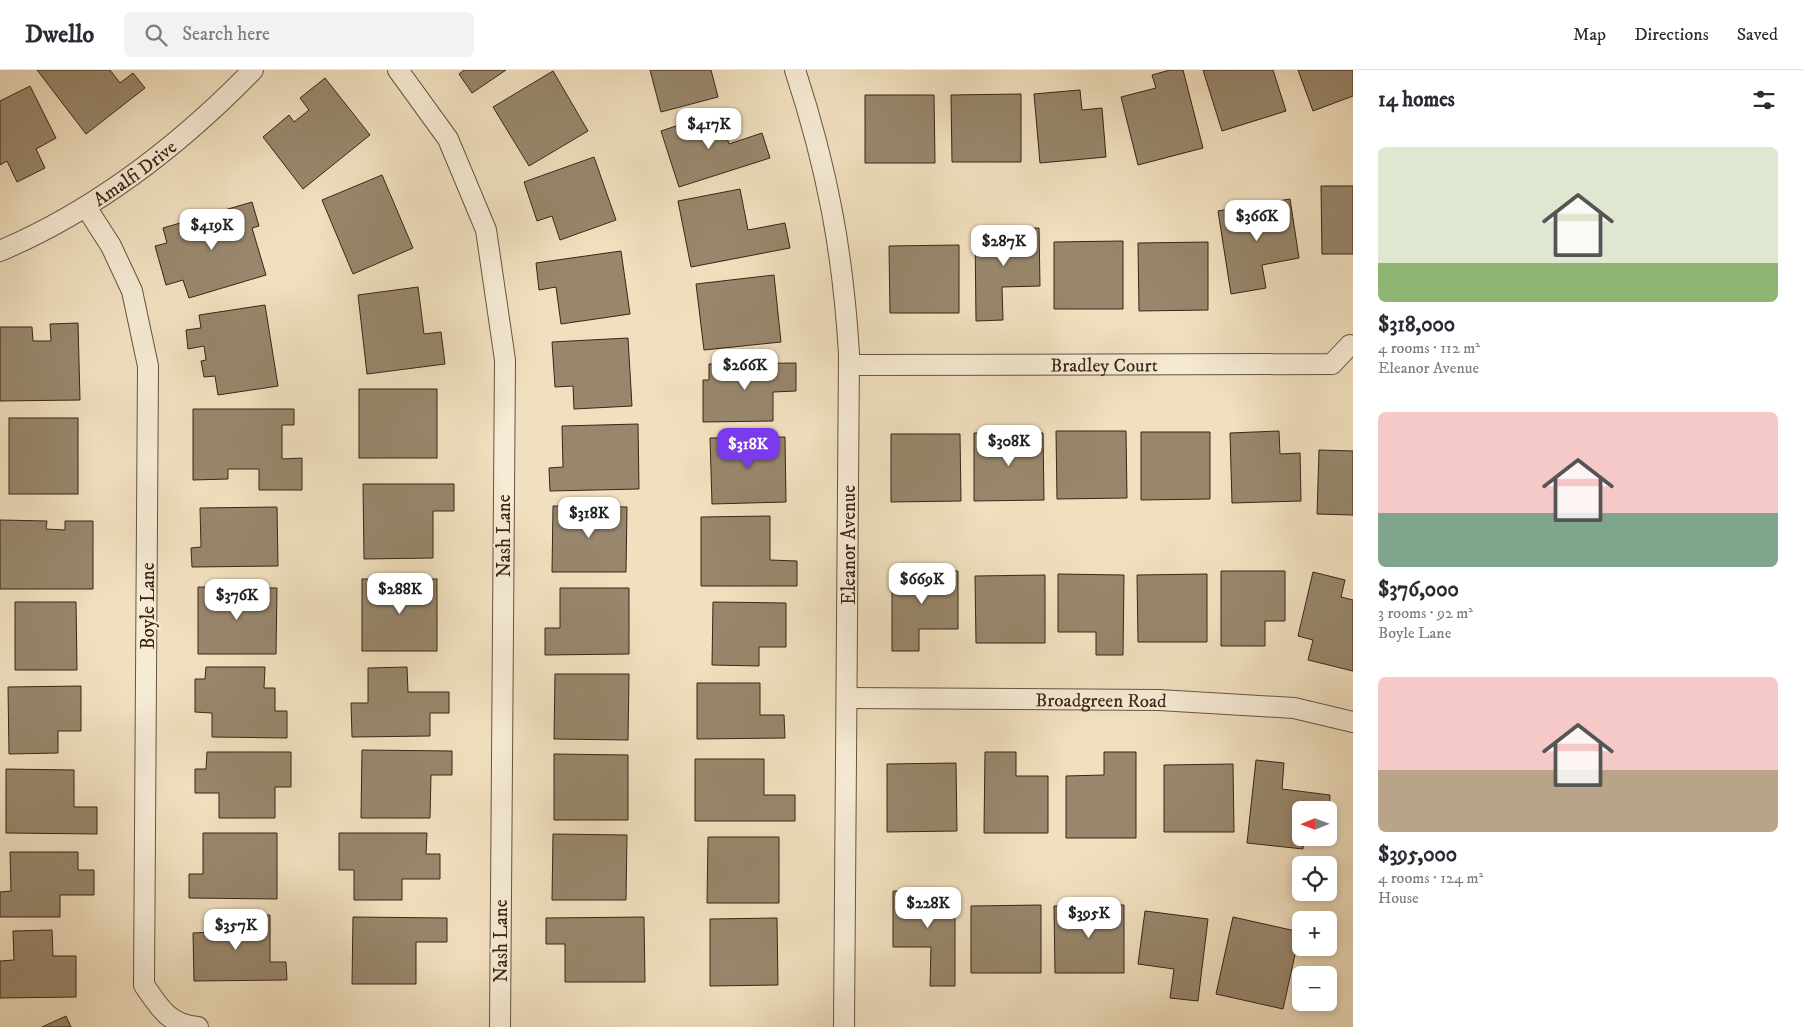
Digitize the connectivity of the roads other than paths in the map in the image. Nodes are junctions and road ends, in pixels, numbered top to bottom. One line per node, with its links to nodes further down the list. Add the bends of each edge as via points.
1 (253, 70): 4 (street, Amalfi Drive, via 160,155)
2 (398, 70): 11 (street, Nash Lane, via 448,139 486,230 505,360)
3 (795, 70): 7 (street, Eleanor Avenue, via 812,120 832,204 845,286)
4 (86, 207): 5 (street, Amalfi Drive); 10 (street, Boyle Lane, via 111,246 132,291 148,366 144,984 164,1014 184,1025)
5 (0, 251)
6 (1350, 345): 7 (street, Bradley Court, via 1332,364)
7 (849, 365): 8 (street, Eleanor Avenue)
8 (847, 698): 9 (street, Broadgreen Road, via 1159,700 1294,708); 12 (street, Eleanor Avenue)
9 (1353, 722)
10 (198, 1027)
11 (500, 1027)
12 (844, 1027)

